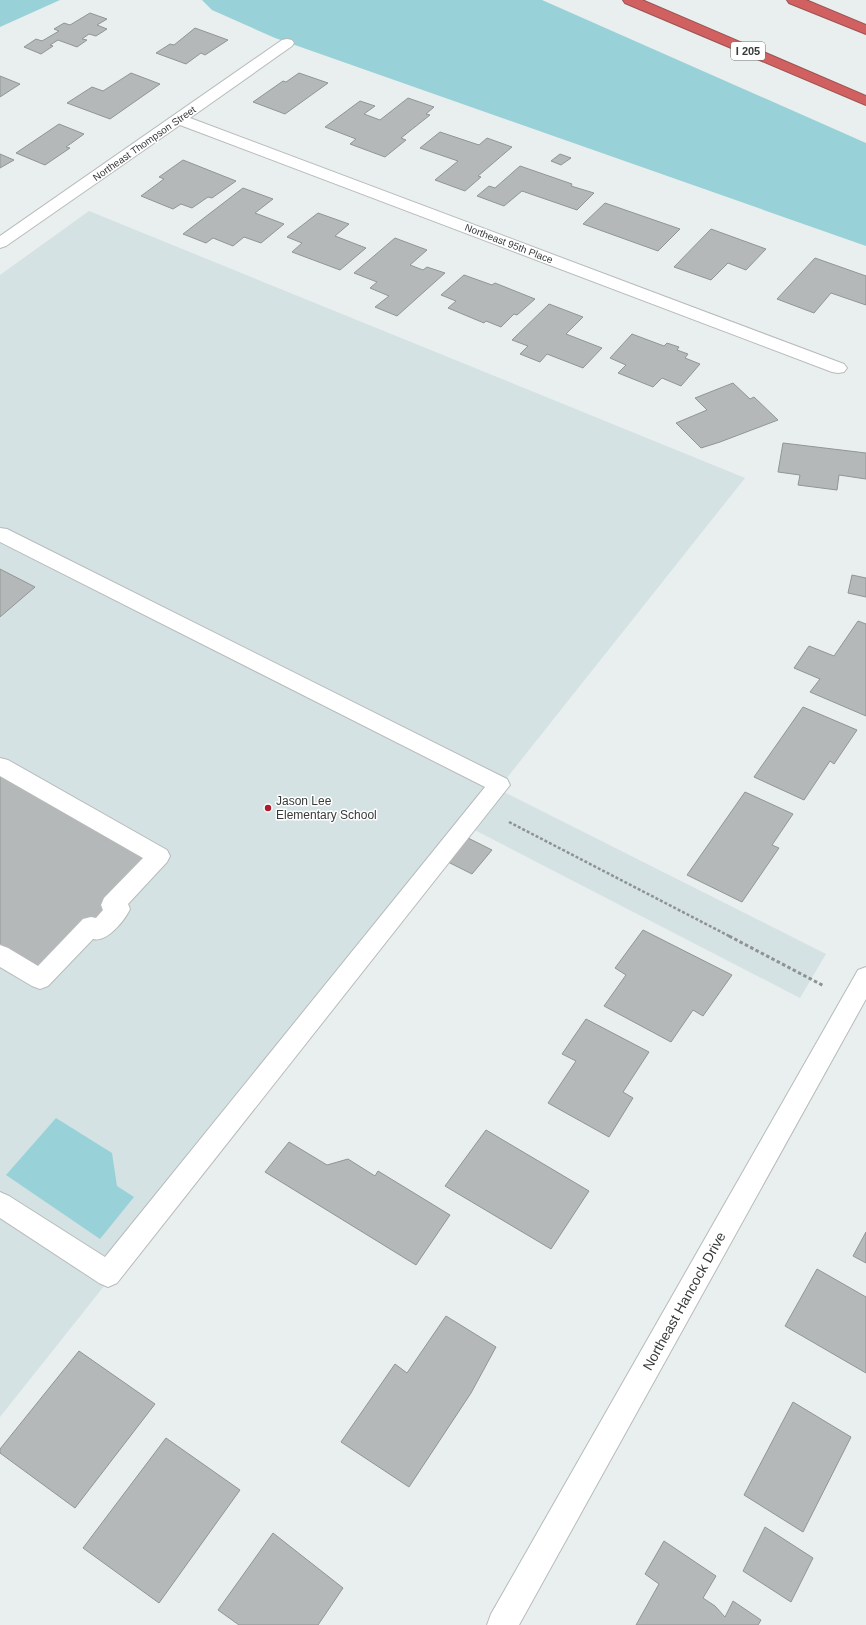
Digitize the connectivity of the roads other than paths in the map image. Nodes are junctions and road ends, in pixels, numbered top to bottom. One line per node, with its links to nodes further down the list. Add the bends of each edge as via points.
1 (630, 0): 5 (highway, I 205)
2 (794, 0): 3 (highway)
3 (866, 30)
4 (287, 43): 6 (street, Northeast Thompson Street)
5 (866, 101)
6 (179, 119): 7 (street, Northeast Thompson Street); 8 (street, Northeast 95th Place)
7 (0, 243)
8 (838, 368)
9 (0, 534): 13 (street, via 499,785 108,1274)
10 (0, 766): 11 (street, via 159,856 112,906 118,909 98,931 91,926 40,979)
11 (0, 955)
12 (866, 977): 14 (street, Northeast Hancock Drive)
13 (0, 1204)
14 (502, 1625)

